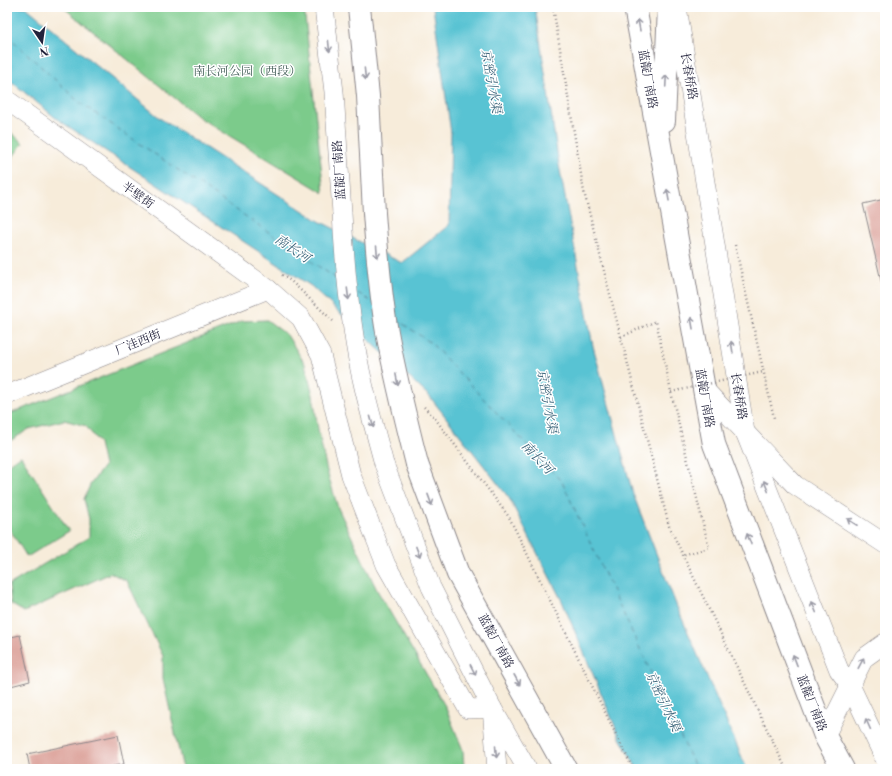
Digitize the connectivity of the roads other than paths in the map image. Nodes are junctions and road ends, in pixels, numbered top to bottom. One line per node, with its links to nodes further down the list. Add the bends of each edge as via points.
1 (324, 7): 15 (street, 蓝靛厂南路, one-way to 15, bridge, via 334,92 345,269 365,393 384,464 431,587)
2 (359, 7): 20 (highway, 蓝靛厂南路, one-way to 20, bridge, via 368,96 374,213 387,331 417,464 458,574)
3 (635, 7): 7 (highway, 蓝靛厂南路, one-way to 3)
4 (669, 7): 7 (highway, one-way to 4)
5 (677, 7): 11 (street, 长春桥路, one-way to 5)
6 (7, 100): 8 (street, 半壁街)
7 (662, 162): 9 (highway, 蓝靛厂南路, one-way to 7)
8 (268, 289): 10 (street, 厂洼西街); 15 (street, 半壁街, via 301,318 321,355 352,475 386,565 468,709)
9 (704, 389): 11 (street); 16 (highway, 蓝靛厂南路, one-way to 9, via 714,444)
10 (7, 395)
11 (745, 432): 12 (street, one-way to 11, via 795,485); 14 (street, 长春桥路, one-way to 11, via 839,670)
12 (885, 544)
13 (885, 643): 14 (street, one-way to 13, via 864,658)
14 (850, 685): 16 (street); 17 (street, 长春桥路, one-way to 14)
15 (492, 708): 18 (street, one-way to 18); 19 (street)
16 (825, 736): 21 (highway, 蓝靛厂南路)
17 (885, 760)
18 (497, 769)
19 (527, 769)
20 (566, 769)
21 (843, 769)

